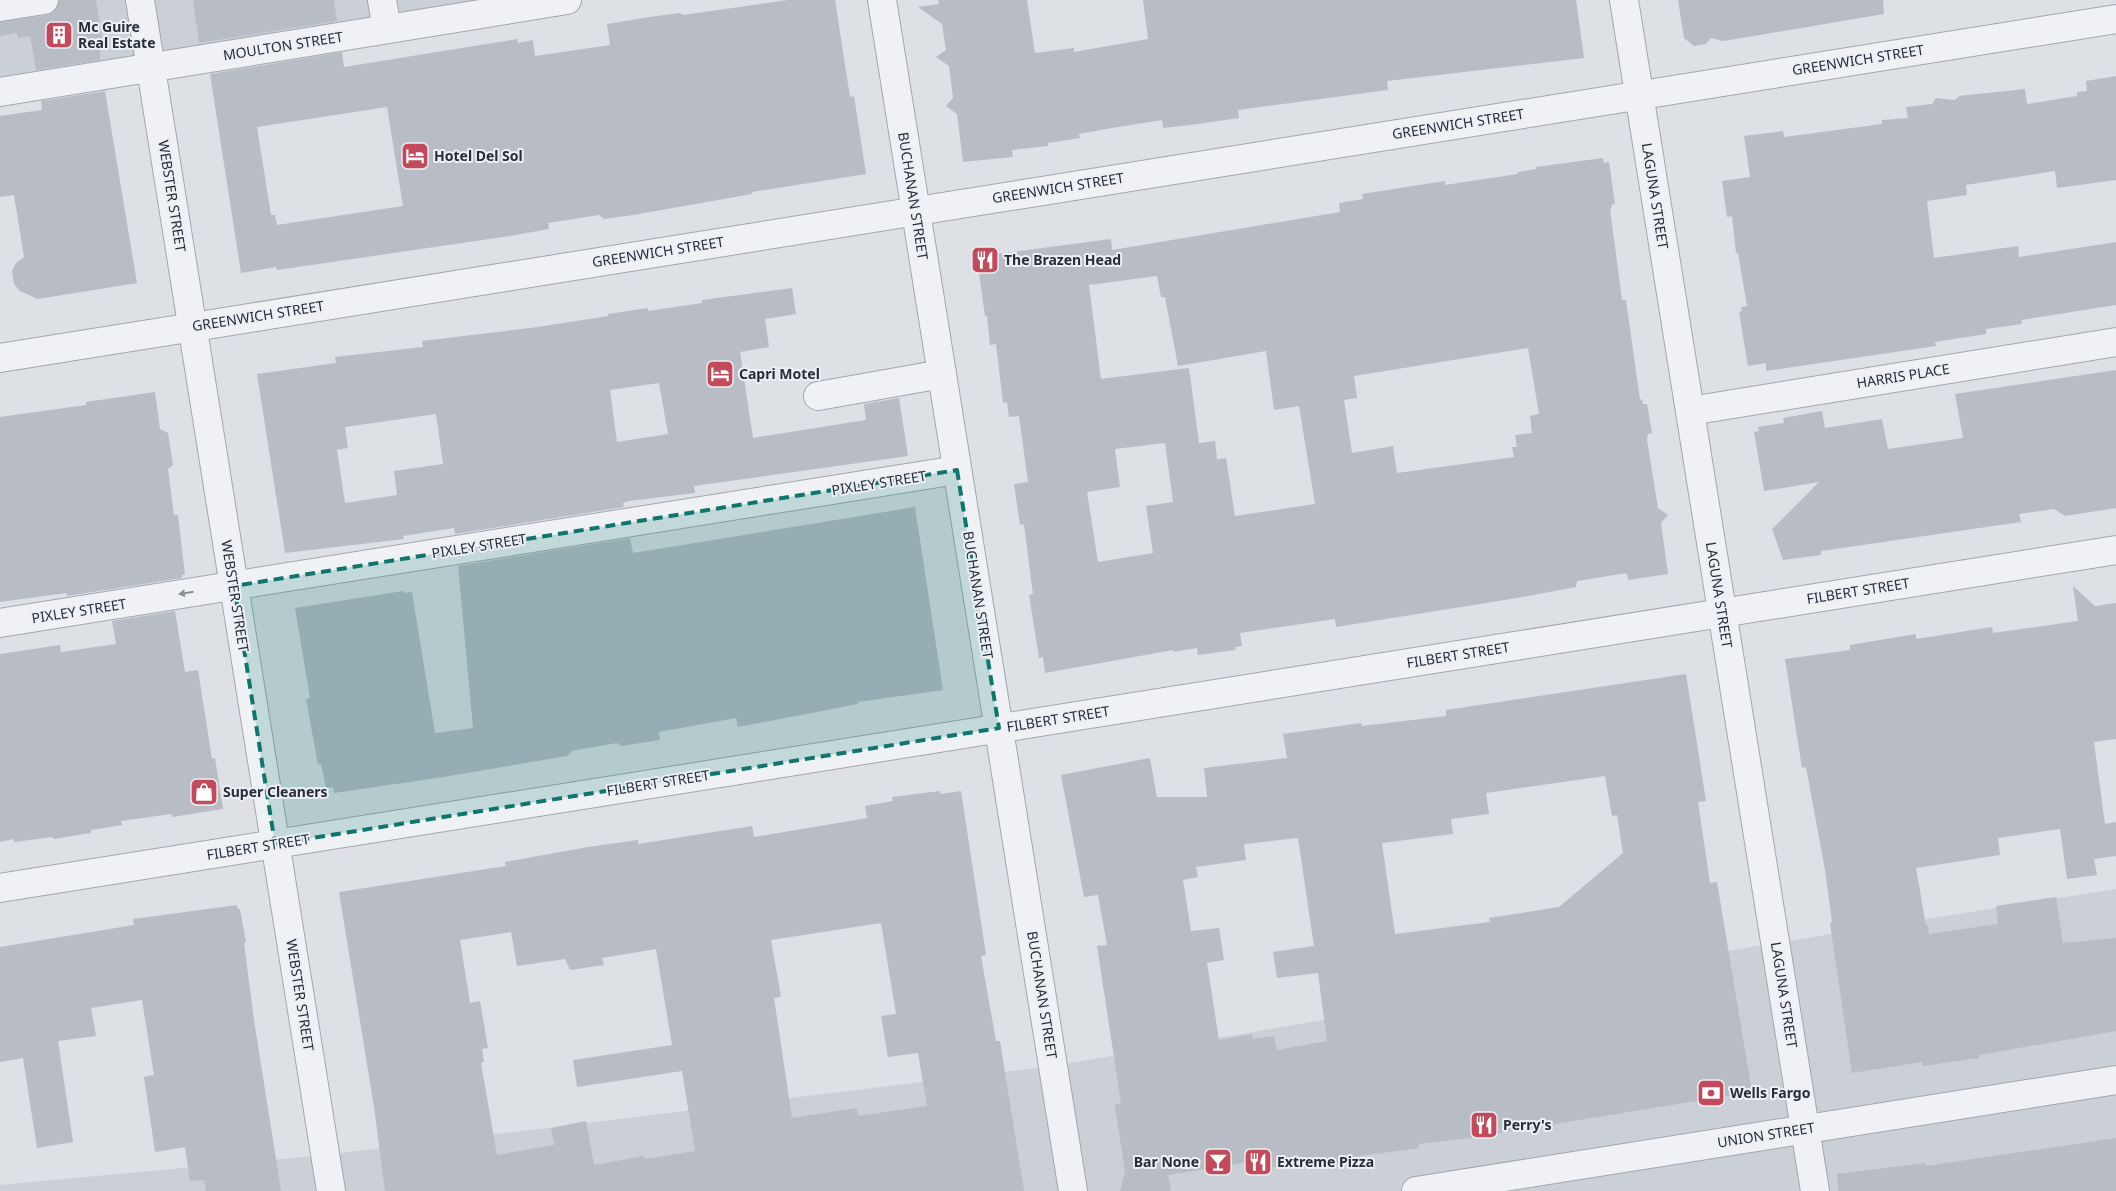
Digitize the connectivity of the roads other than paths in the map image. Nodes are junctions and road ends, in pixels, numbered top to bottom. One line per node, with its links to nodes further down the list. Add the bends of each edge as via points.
1 (44, 0): 7 (street)
2 (140, 0): 10 (street, WEBSTER STREET)
3 (382, 0): 9 (street)
4 (567, 0): 9 (street, MOULTON STREET)
5 (882, 0): 13 (street, BUCHANAN STREET)
6 (1624, 0): 12 (street, LAGUNA STREET)
7 (0, 8)
8 (2116, 19): 12 (street, GREENWICH STREET)
9 (387, 29): 10 (street, MOULTON STREET)
10 (151, 68): 11 (street, MOULTON STREET); 14 (street, WEBSTER STREET)
11 (0, 92)
12 (1639, 95): 13 (street, GREENWICH STREET); 19 (street, LAGUNA STREET)
13 (916, 211): 14 (street, GREENWICH STREET); 17 (street, BUCHANAN STREET)
14 (192, 327): 16 (street, GREENWICH STREET); 22 (street, WEBSTER STREET)
15 (2116, 342): 19 (street, HARRIS PLACE)
16 (0, 358)
17 (942, 374): 18 (street); 20 (street, BUCHANAN STREET)
18 (818, 396)
19 (1690, 410): 23 (street, LAGUNA STREET)
20 (957, 470): 22 (street, PIXLEY STREET); 25 (street, BUCHANAN STREET)
21 (2116, 550): 23 (street, FILBERT STREET)
22 (234, 586): 24 (street, PIXLEY STREET, one-way to 24); 26 (street, WEBSTER STREET)
23 (1722, 612): 25 (street, FILBERT STREET); 29 (street, LAGUNA STREET)
24 (0, 623)
25 (999, 728): 26 (street, FILBERT STREET); 31 (street, BUCHANAN STREET)
26 (276, 844): 27 (street, FILBERT STREET); 30 (street, WEBSTER STREET)
27 (0, 888)
28 (2116, 1080): 29 (street, UNION STREET)
29 (1805, 1129): 32 (street, UNION STREET); 33 (street, LAGUNA STREET)
30 (331, 1191)
31 (1073, 1191)
32 (1420, 1191)
33 (1814, 1191)

